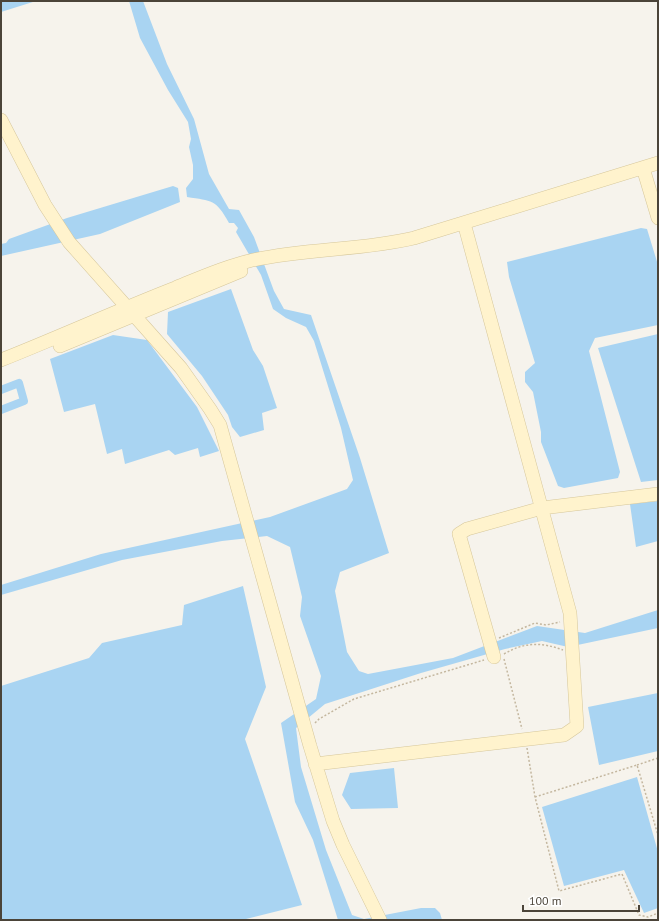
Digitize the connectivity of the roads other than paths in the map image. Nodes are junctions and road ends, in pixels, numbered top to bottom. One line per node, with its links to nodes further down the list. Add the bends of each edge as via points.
1 (1, 120): 6 (street, via 45,205 69,242)
2 (658, 163): 3 (street)
3 (643, 168): 4 (street); 5 (street)
4 (658, 218)
5 (464, 224): 6 (street, via 400,242 315,249 249,261 220,270); 10 (street)
6 (130, 312): 7 (street); 8 (street); 12 (street, via 181,368 220,425)
7 (1, 360)
8 (1, 370)
9 (658, 494): 10 (street)
10 (542, 508): 11 (street, via 467,529 459,534); 12 (street, via 570,613 577,726 564,735)
11 (494, 657)
12 (315, 764): 13 (street, via 333,821)
13 (380, 920)

